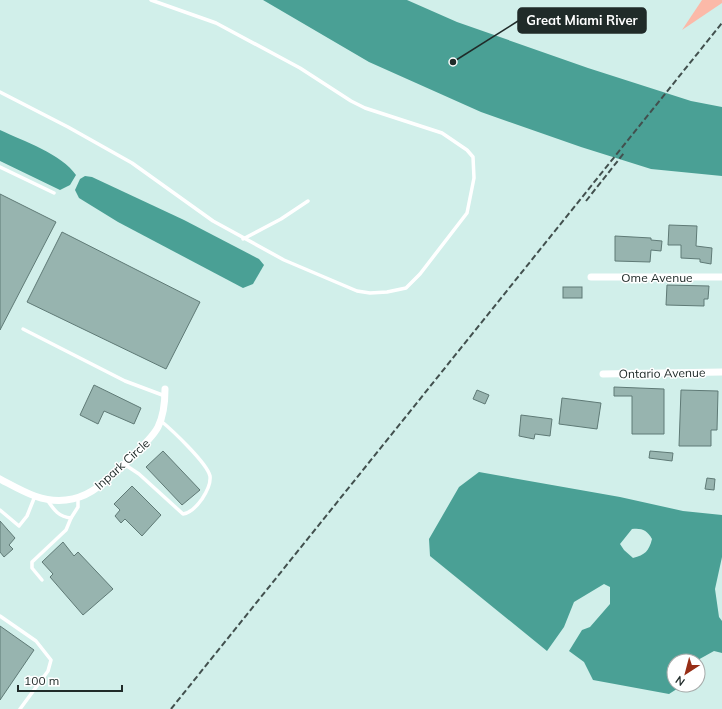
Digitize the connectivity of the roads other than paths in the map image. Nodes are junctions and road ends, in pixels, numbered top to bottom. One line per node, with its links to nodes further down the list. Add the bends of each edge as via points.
1 (152, 0): 6 (lane, via 216,23 286,60 365,108 442,133 473,157 474,178 467,214 406,288 370,293 357,291 300,268)
2 (0, 92): 6 (lane, via 132,163 195,209)
3 (0, 167): 4 (lane)
4 (54, 193)
5 (308, 201): 6 (lane)
6 (243, 239)
7 (591, 277): 8 (street, Ome Avenue)
8 (722, 277)
9 (23, 329): 12 (lane, via 125,382)
10 (722, 372): 11 (street, Ontario Avenue)
11 (603, 374)
12 (165, 392): 13 (street, Inpark Circle)
13 (161, 421): 14 (street, Inpark Circle, via 154,434); 14 (lane, via 208,469 209,484 198,504 189,513 183,514 139,474)
14 (123, 464): 17 (street, Inpark Circle, via 100,485)
15 (0, 479): 16 (street, Inpark Circle)
16 (35, 496): 18 (street, Inpark Circle); 19 (lane, via 27,516 19,526)
17 (78, 498): 18 (street, Inpark Circle); 20 (lane, via 78,507)
18 (47, 500): 20 (lane, via 63,517)
19 (0, 510)
20 (71, 518): 21 (lane, via 66,530 32,562 32,568)
21 (42, 580)
22 (0, 616): 23 (lane, via 36,641 51,660 48,671)
23 (20, 709)

